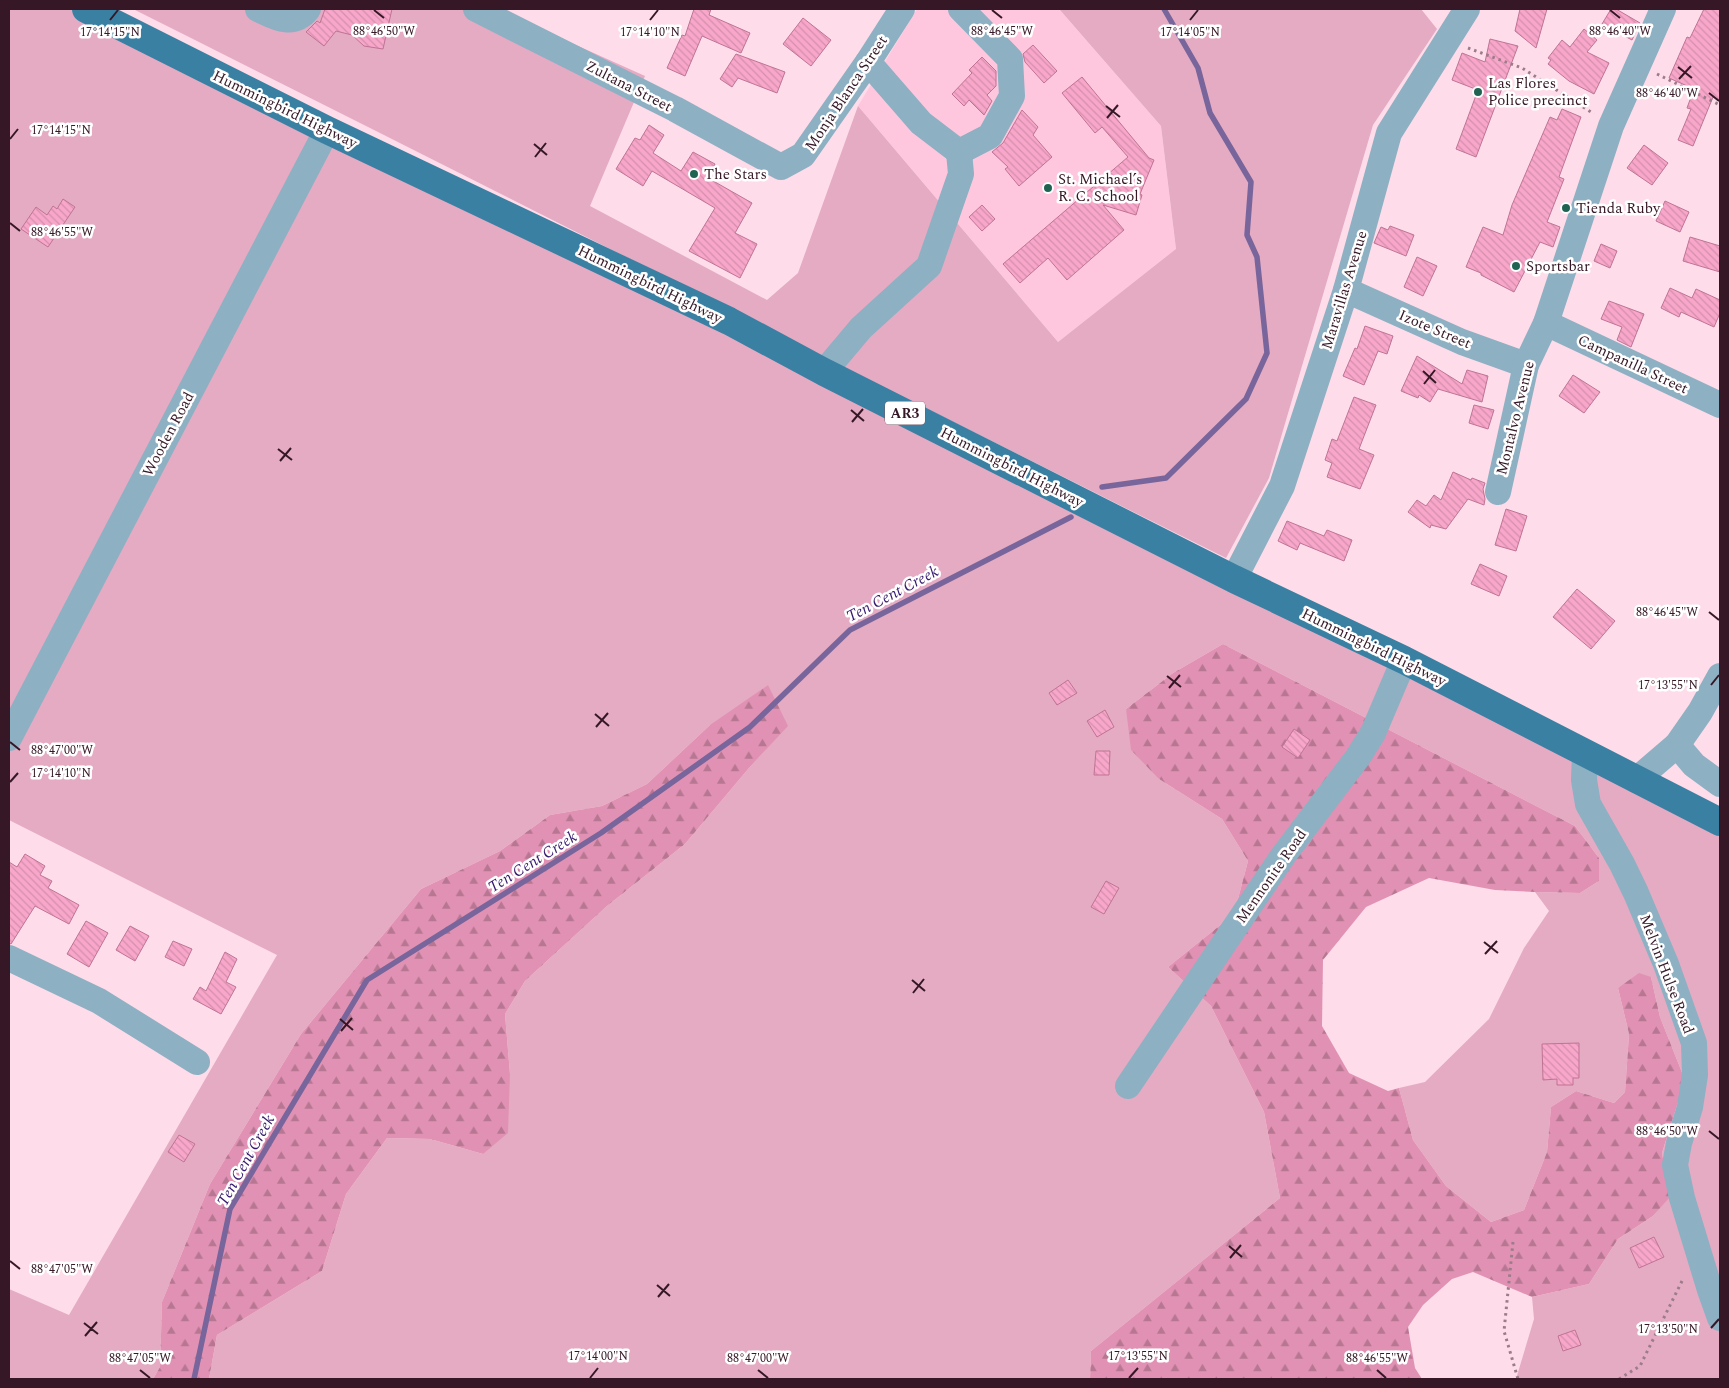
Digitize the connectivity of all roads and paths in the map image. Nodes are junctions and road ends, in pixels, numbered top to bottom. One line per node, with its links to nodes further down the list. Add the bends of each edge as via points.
1 (86, 9): 14 (main road, Hummingbird Highway / AR3)
2 (258, 9): 3 (street, via 281,20 294,18)
3 (308, 9)
4 (476, 9): 16 (street, Zultana Street, via 675,109)
5 (902, 9): 10 (street, Monja Blanca Street)
6 (961, 9): 15 (street, via 1010,59 1012,96 990,136)
7 (1663, 9): 11 (street, Montalvo Avenue)
8 (1458, 13): 9 (street, Maravillas Avenue)
9 (1445, 45): 13 (path, via 1474,48 1522,68); 17 (street, Maravillas Avenue, via 1389,133)
10 (868, 62): 15 (street, via 921,123); 16 (street, Monja Blanca Street, via 803,155)
11 (1639, 65): 12 (path); 13 (street, Montalvo Avenue)
12 (1720, 105)
13 (1612, 126): 18 (street, Montalvo Avenue)
14 (327, 130): 20 (main road, Hummingbird Highway / AR3, via 729,321); 26 (street, Wooden Road)
15 (959, 152): 20 (street, via 962,174 929,266 861,328)
16 (781, 167)
17 (1346, 290): 19 (street, Izote Street, via 1462,342); 23 (street, Maravillas Avenue, via 1282,486)
18 (1546, 323): 19 (street, Montalvo Avenue); 21 (street, Campanilla Street)
19 (1526, 365): 22 (street, Montalvo Avenue)
20 (824, 372): 23 (main road, Hummingbird Highway / AR3)
21 (1720, 405)
22 (1498, 492)
23 (1234, 579): 24 (main road, Hummingbird Highway / AR3)
24 (1404, 660): 28 (main road, Hummingbird Highway / AR3); 34 (street, Mennonite Road, via 1373,733 1358,758 1283,856)
25 (1720, 676): 27 (street)
26 (9, 738)
27 (1678, 745): 29 (street); 30 (street, via 1694,765)
28 (1585, 753): 29 (main road, Hummingbird Highway / AR3); 36 (street, Melvin Hulse Road, via 1584,780 1588,804 1636,893 1694,1043 1695,1075 1675,1165)
29 (1636, 780): 31 (main road, Hummingbird Highway / AR3)
30 (1720, 784)
31 (1720, 822)
32 (9, 958): 33 (street, via 99,1001)
33 (197, 1062)
34 (1128, 1086)
35 (1513, 1242): 38 (path, via 1504,1331)
36 (1710, 1290): 37 (street, Melvin Hulse Road); 39 (path, via 1684,1278 1640,1366)
37 (1720, 1318)
38 (1518, 1379)
39 (1619, 1379)

